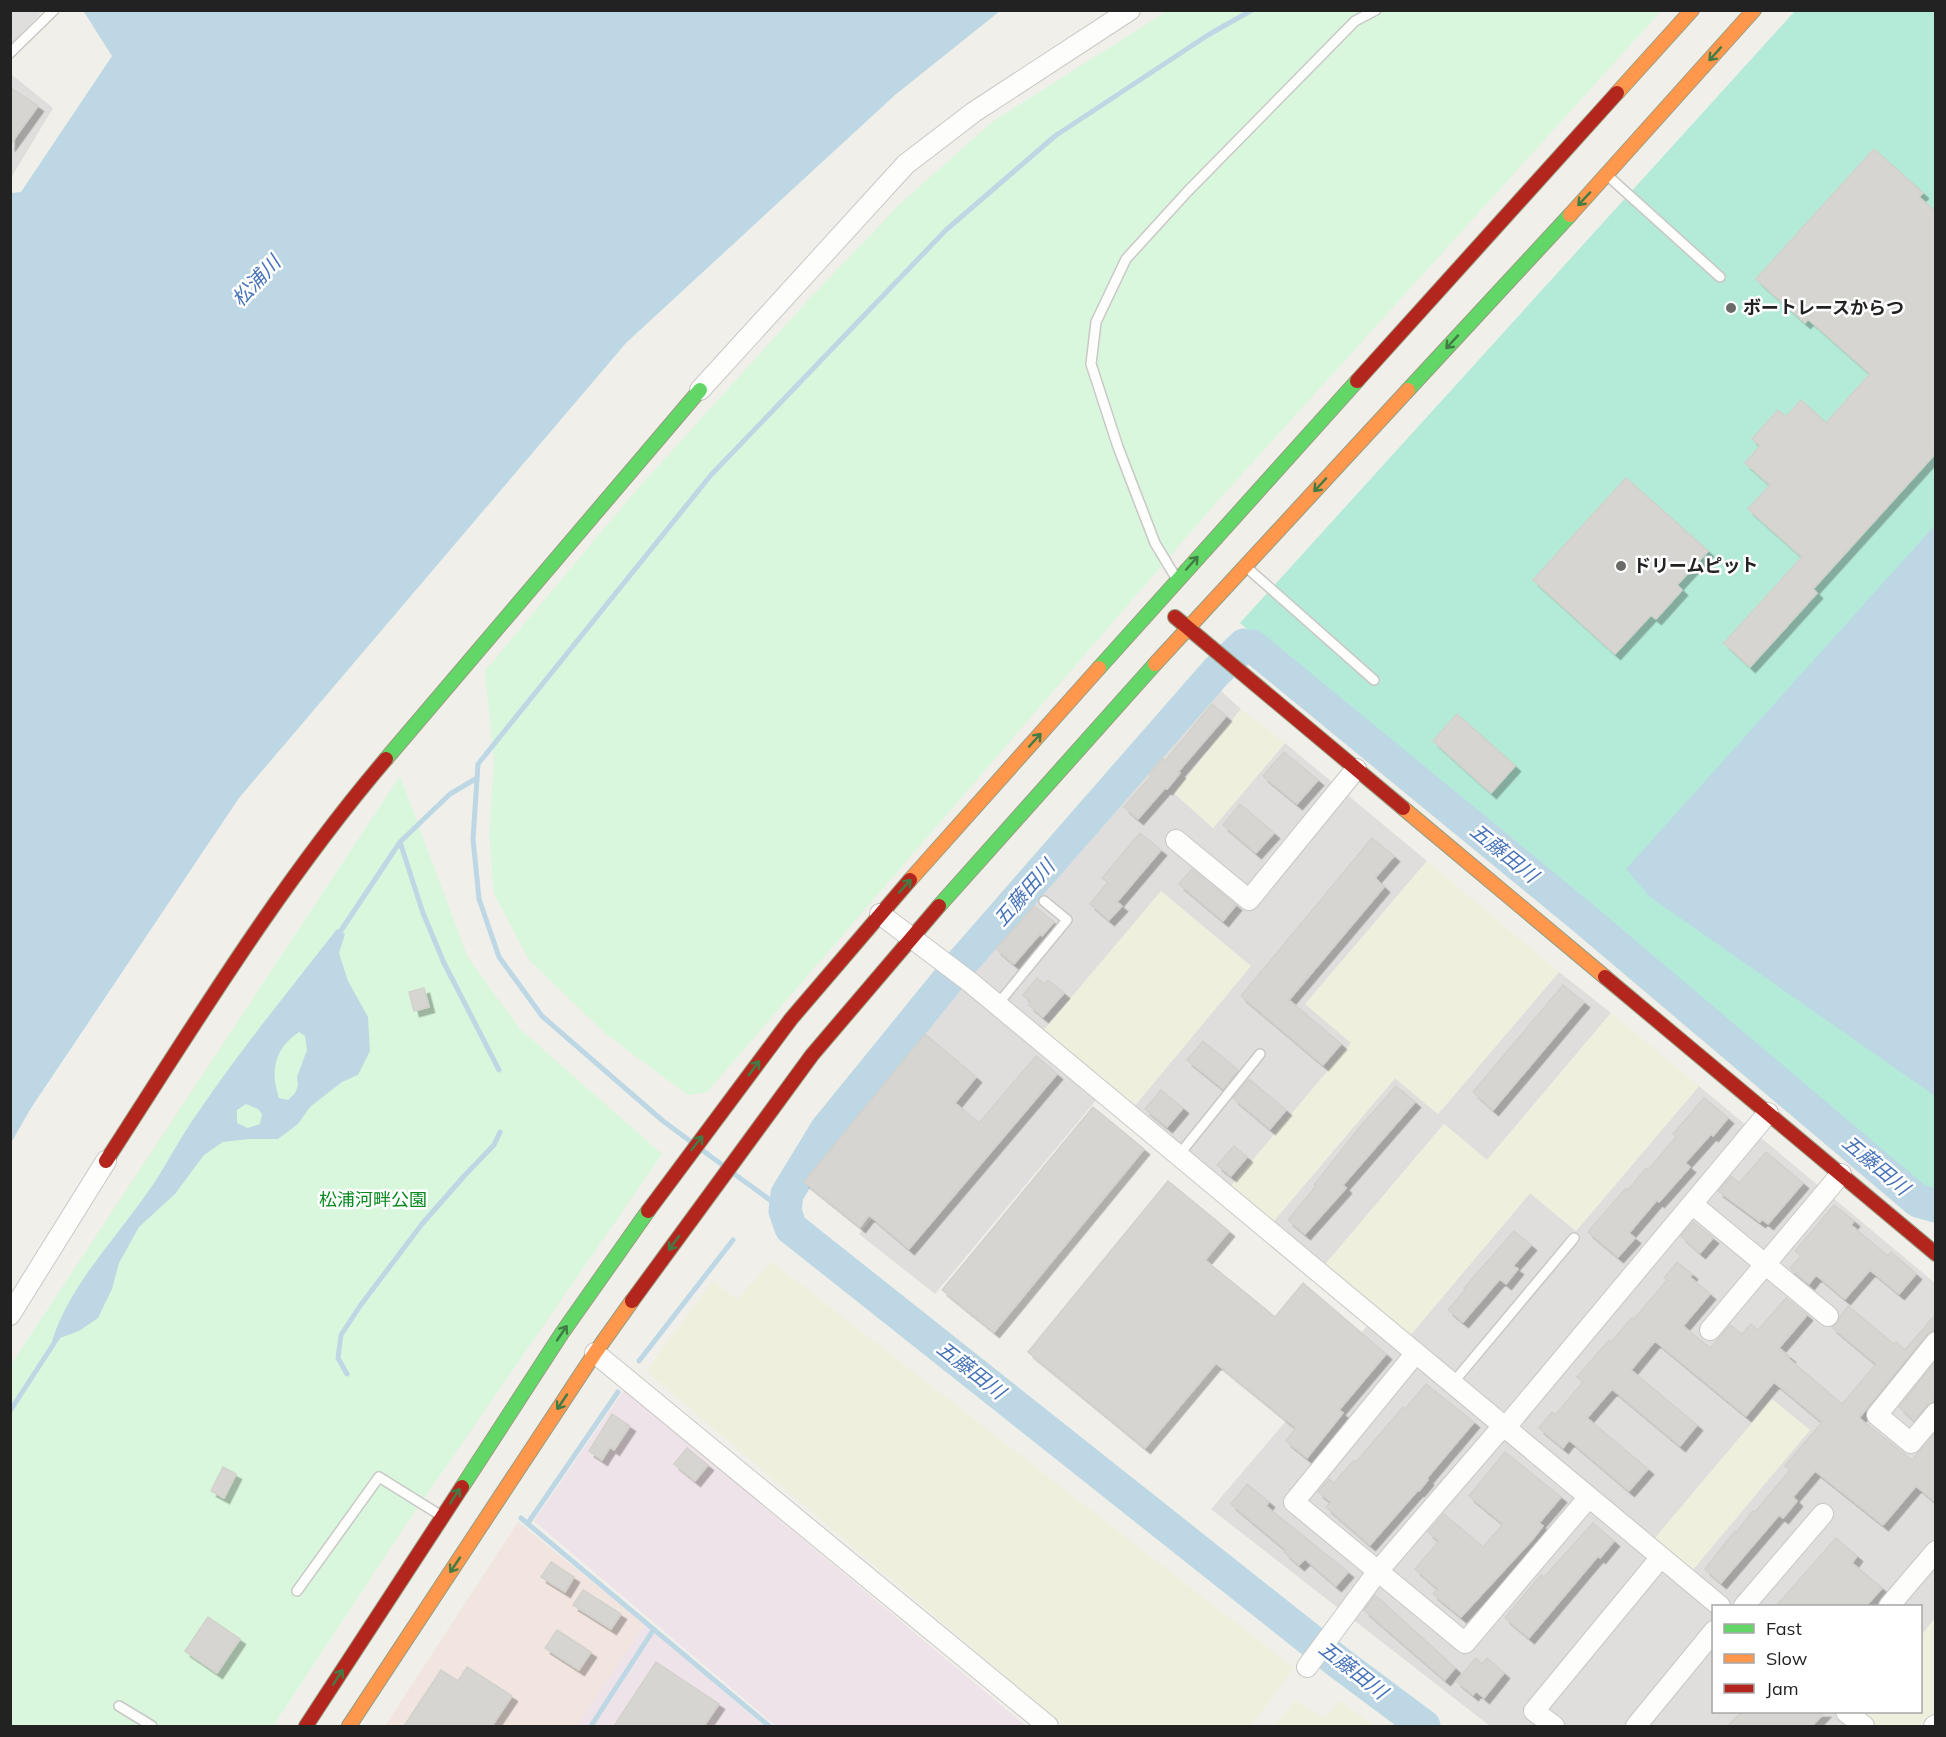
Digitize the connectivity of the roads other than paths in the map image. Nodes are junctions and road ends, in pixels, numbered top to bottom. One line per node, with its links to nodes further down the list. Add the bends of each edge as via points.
1 (54, 10): 6 (lane)
2 (1130, 10): 9 (street, via 974,112 906,164)
3 (1376, 10): 11 (lane, via 1355,21 1126,259 1096,322 1091,364 1155,543)
4 (1692, 10): 11 (street, one-way to 4)
5 (1754, 10): 7 (street, one-way to 7)
6 (10, 53)
7 (1607, 175): 8 (lane); 10 (street, one-way to 10)
8 (1720, 278)
9 (700, 390): 24 (street, via 363,786 256,931)
10 (1245, 566): 13 (street); 14 (lane)
11 (1177, 580): 12 (street)
12 (1158, 602): 13 (street); 18 (street, one-way to 12)
13 (1188, 627): 15 (street); 19 (street)
14 (1374, 680)
15 (1356, 769): 16 (street, via 1249,900); 22 (street)
16 (1176, 840)
17 (1044, 901): 20 (lane, via 1067,920)
18 (880, 914): 19 (street); 41 (street, one-way to 18, via 561,1333 676,1171 792,1019)
19 (911, 938): 20 (street); 34 (street, one-way to 34, via 812,1055)
20 (997, 1005): 23 (street)
21 (1260, 1054): 23 (lane)
22 (1768, 1113): 25 (street); 26 (street)
23 (1178, 1156): 35 (street)
24 (106, 1161): 30 (street)
25 (1841, 1174): 28 (street); 29 (street)
26 (1692, 1204): 29 (street); 38 (street)
27 (1574, 1238): 36 (lane)
28 (1935, 1254)
29 (1765, 1264): 31 (street); 32 (street)
30 (10, 1315)
31 (1828, 1316)
32 (1710, 1330)
33 (1935, 1342): 37 (street, via 1877,1415 1911,1443)
34 (595, 1353): 54 (street, one-way to 54); 55 (street)
35 (1416, 1354): 36 (street); 44 (street, via 1294,1502)
36 (1452, 1384): 38 (street)
37 (1935, 1413)
38 (1505, 1428): 39 (street); 44 (street)
39 (1589, 1497): 43 (street); 44 (street, via 1465,1643)
40 (1823, 1514): 47 (street)
41 (442, 1516): 45 (lane, via 379,1477); 53 (street, one-way to 41)
42 (1935, 1551): 48 (street)
43 (1661, 1557): 46 (street); 56 (street, via 1534,1711)
44 (1378, 1571): 50 (street)
45 (297, 1591)
46 (1719, 1605)
47 (1745, 1605)
48 (1890, 1605)
49 (1712, 1633): 57 (street)
50 (1307, 1667)
51 (119, 1706): 52 (lane)
52 (152, 1726)
53 (306, 1726)
54 (349, 1726)
55 (1048, 1726)
56 (1554, 1726)
57 (1635, 1726)

